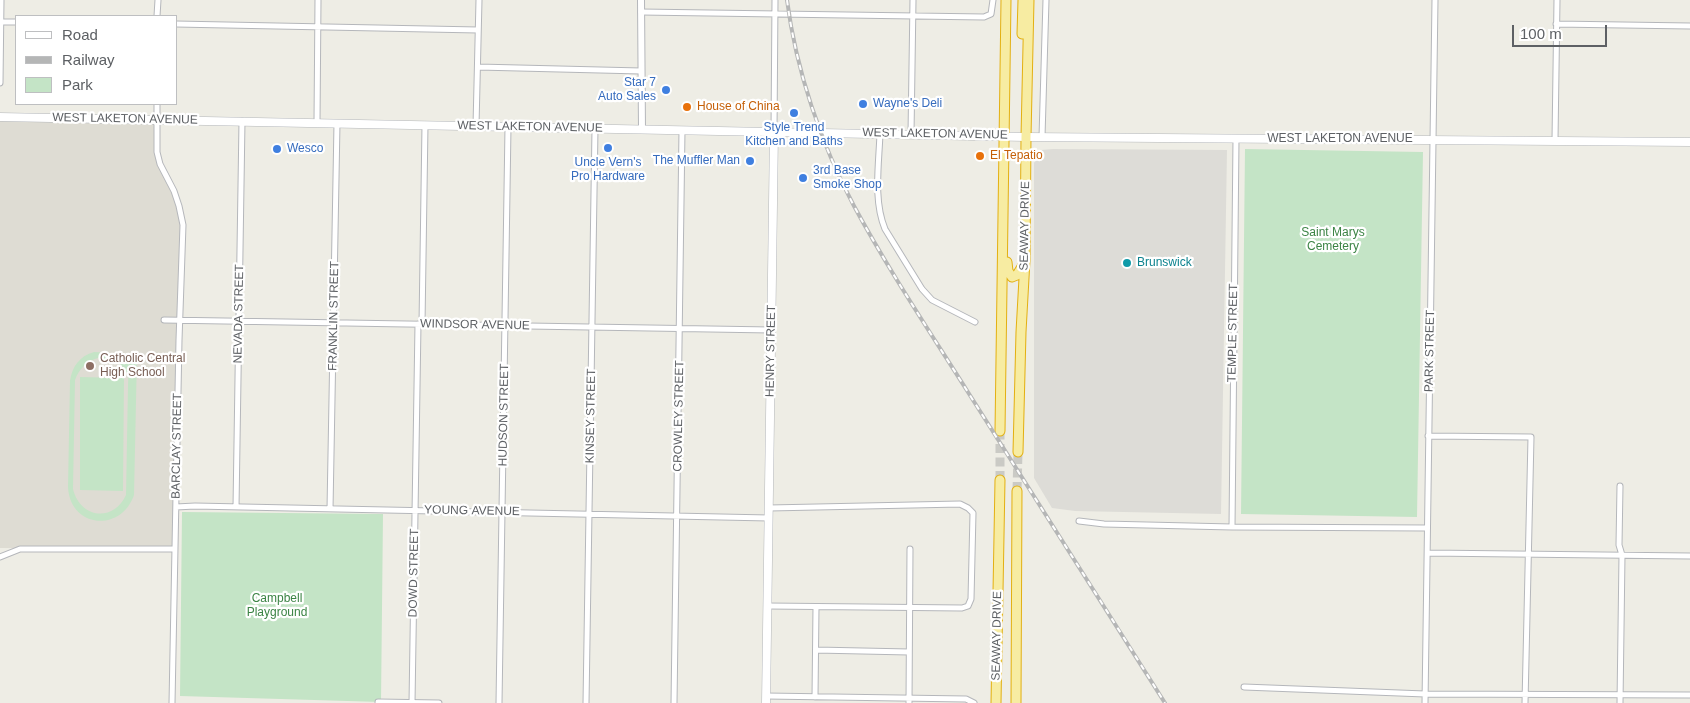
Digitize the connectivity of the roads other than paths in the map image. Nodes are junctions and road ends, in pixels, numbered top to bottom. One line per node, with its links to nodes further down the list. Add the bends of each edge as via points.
1 (158, 0): 17 (street)
2 (318, 0): 23 (street)
3 (479, 0): 25 (street)
4 (641, 0): 15 (street)
5 (775, 0): 16 (street, HENRY STREET)
6 (913, 0): 18 (street)
7 (993, 0): 18 (street, via 993,10 984,17)
8 (1006, 0): 45 (highway, SEAWAY DRIVE)
9 (1023, 0): 32 (highway, via 1021,110)
10 (1030, 0): 32 (highway, SEAWAY DRIVE)
11 (1046, 0): 47 (street)
12 (1435, 0): 49 (street, PARK STREET)
13 (1557, 0): 22 (street)
14 (1, 1): 19 (street)
15 (641, 12): 16 (street); 27 (street)
16 (775, 14): 18 (street); 42 (street, HENRY STREET)
17 (157, 15)
18 (913, 16): 44 (street)
19 (1, 22): 20 (street); 28 (street)
20 (15, 22)
21 (178, 24): 23 (street)
22 (1556, 24): 24 (street); 50 (street)
23 (318, 26): 25 (street); 34 (street)
24 (1690, 26)
25 (478, 30): 26 (street)
26 (478, 67): 27 (street); 37 (street)
27 (641, 71): 40 (street)
28 (0, 84)
29 (157, 105): 31 (street, BARCLAY STREET)
30 (0, 117): 31 (main road, WEST LAKETON AVENUE)
31 (157, 120): 33 (main road, WEST LAKETON AVENUE); 55 (street, BARCLAY STREET, via 160,164 174,191 183,226)
32 (1026, 120): 46 (highway, SEAWAY DRIVE)
33 (242, 121): 34 (main road, WEST LAKETON AVENUE); 56 (street, NEVADA STREET)
34 (317, 122): 35 (main road, WEST LAKETON AVENUE)
35 (337, 123): 36 (main road, WEST LAKETON AVENUE); 58 (street, FRANKLIN STREET)
36 (425, 125): 37 (main road, WEST LAKETON AVENUE); 59 (street, DOWD STREET)
37 (476, 126): 38 (main road, WEST LAKETON AVENUE)
38 (508, 126): 39 (main road, WEST LAKETON AVENUE); 60 (street, HUDSON STREET)
39 (595, 129): 40 (main road, WEST LAKETON AVENUE); 61 (street, KINSEY STREET)
40 (642, 130): 41 (main road, WEST LAKETON AVENUE)
41 (682, 130): 42 (main road, WEST LAKETON AVENUE); 62 (street, CROWLEY STREET)
42 (774, 132): 43 (main road, WEST LAKETON AVENUE); 63 (main road, HENRY STREET)
43 (880, 133): 44 (main road, WEST LAKETON AVENUE); 57 (street, via 879,200 885,229 932,300)
44 (911, 134): 45 (main road, WEST LAKETON AVENUE)
45 (1003, 135): 46 (main road, WEST LAKETON AVENUE); 52 (highway, SEAWAY DRIVE)
46 (1026, 137): 47 (main road, WEST LAKETON AVENUE); 53 (highway, SEAWAY DRIVE)
47 (1042, 137): 48 (main road, WEST LAKETON AVENUE)
48 (1236, 139): 49 (main road, WEST LAKETON AVENUE); 80 (street, TEMPLE STREET)
49 (1433, 139): 50 (main road, WEST LAKETON AVENUE); 65 (street, PARK STREET)
50 (1555, 140): 51 (main road, WEST LAKETON AVENUE)
51 (1690, 142)
52 (1003, 151): 53 (highway, via 1008,162 1009,275 1017,275); 64 (highway, SEAWAY DRIVE)
53 (1025, 260): 66 (highway, SEAWAY DRIVE)
54 (164, 320): 55 (street, WINDSOR AVENUE)
55 (180, 320): 56 (street, WINDSOR AVENUE); 70 (street, BARCLAY STREET)
56 (239, 322): 58 (street, WINDSOR AVENUE); 71 (street, NEVADA STREET)
57 (975, 322)
58 (334, 323): 59 (street, WINDSOR AVENUE); 73 (street, FRANKLIN STREET)
59 (420, 324): 60 (street, WINDSOR AVENUE); 74 (street, DOWD STREET)
60 (505, 325): 61 (street, WINDSOR AVENUE); 75 (street, HUDSON STREET)
61 (592, 327): 62 (street, WINDSOR AVENUE); 76 (street, KINSEY STREET)
62 (680, 328): 63 (street, WINDSOR AVENUE); 77 (street, CROWLEY STREET)
63 (771, 330): 72 (main road, HENRY STREET)
64 (1000, 432)
65 (1428, 436): 81 (street, PARK STREET); 85 (street, via 1531,437)
66 (1018, 452)
67 (1000, 480): 110 (highway, SEAWAY DRIVE)
68 (1620, 486): 86 (street, via 1619,545)
69 (1017, 491): 111 (highway, SEAWAY DRIVE)
70 (176, 507): 71 (street, YOUNG AVENUE); 82 (street, BARCLAY STREET)
71 (236, 507): 73 (street, YOUNG AVENUE)
72 (769, 508): 78 (main road, HENRY STREET); 91 (street, via 960,504 968,508 973,513 972,599 968,606)
73 (330, 509): 74 (street, YOUNG AVENUE)
74 (416, 510): 75 (street, YOUNG AVENUE); 104 (street, DOWD STREET)
75 (502, 512): 76 (street, YOUNG AVENUE); 106 (street, HUDSON STREET)
76 (590, 514): 77 (street, YOUNG AVENUE); 107 (street, KINSEY STREET)
77 (678, 516): 78 (street, YOUNG AVENUE); 108 (street, CROWLEY STREET)
78 (769, 518): 89 (main road, HENRY STREET)
79 (1079, 522): 80 (street)
80 (1232, 527): 81 (street)
81 (1427, 528): 84 (street, PARK STREET)
82 (175, 549): 88 (street, via 20,549); 103 (street, BARCLAY STREET)
83 (910, 549): 91 (street)
84 (1428, 553): 85 (street); 95 (street, PARK STREET)
85 (1529, 554): 86 (street); 96 (street)
86 (1622, 555): 87 (street); 97 (street)
87 (1690, 556)
88 (0, 557)
89 (768, 606): 90 (street); 100 (main road, HENRY STREET)
90 (816, 606): 91 (street); 92 (street)
91 (910, 607): 93 (street)
92 (816, 650): 93 (street); 99 (street)
93 (909, 652): 101 (street)
94 (1244, 688): 95 (street)
95 (1425, 694): 96 (street); 112 (street, PARK STREET)
96 (1526, 694): 97 (street); 113 (street)
97 (1620, 694): 98 (street); 114 (street)
98 (1690, 694)
99 (815, 697): 100 (street); 101 (street)
100 (766, 700)
101 (909, 700): 109 (street, via 966,699)
102 (378, 702): 104 (street)
103 (172, 703)
104 (412, 703): 105 (street)
105 (439, 703)
106 (499, 703)
107 (586, 703)
108 (674, 703)
109 (974, 703)
110 (996, 703)
111 (1016, 703)
112 (1425, 703)
113 (1525, 703)
114 (1620, 703)

